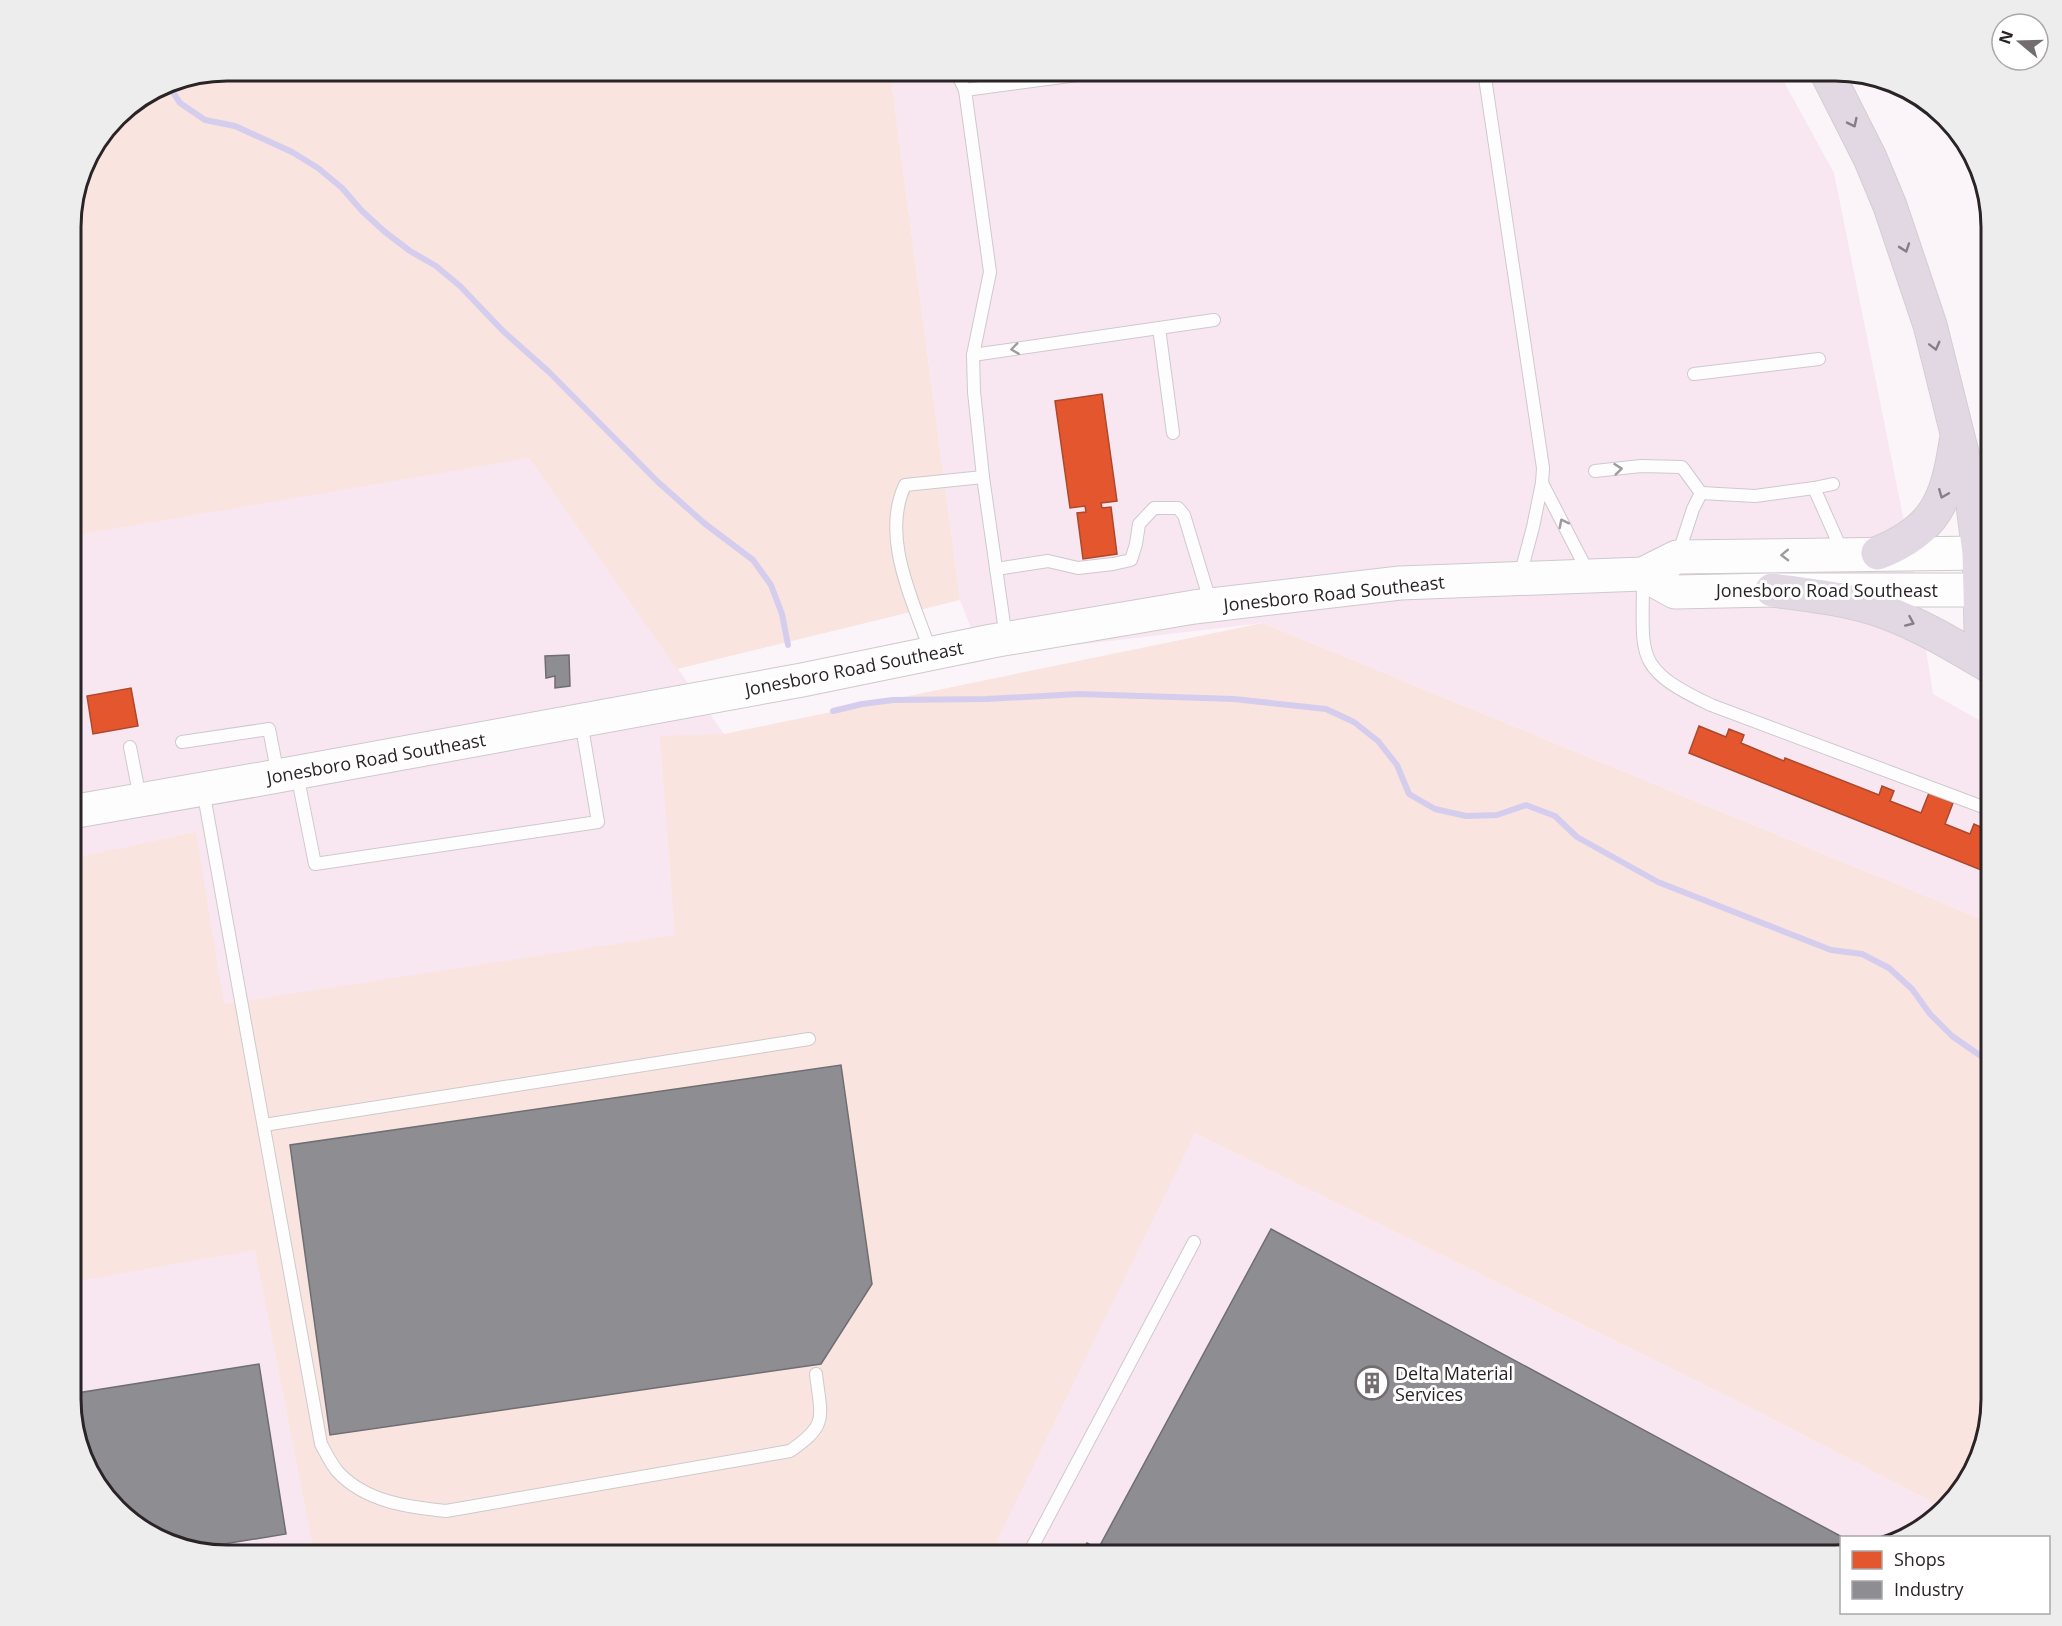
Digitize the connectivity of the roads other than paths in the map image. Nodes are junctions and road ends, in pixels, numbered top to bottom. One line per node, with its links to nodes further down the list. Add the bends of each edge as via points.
1 (960, 81): 5 (lane)
2 (1028, 81): 5 (lane)
3 (1486, 81): 15 (lane, via 1543,468)
4 (1832, 81): 12 (highway, one-way to 12, via 1870,158 1893,216 1930,326)
5 (964, 90): 8 (lane, via 990,272)
6 (1214, 320): 7 (lane)
7 (1159, 328): 8 (lane, one-way to 8); 11 (lane)
8 (973, 355): 14 (lane)
9 (1819, 360): 10 (lane)
10 (1694, 374)
11 (1173, 433)
12 (1957, 438): 19 (highway, one-way to 19, via 1952,471 1932,518 1900,545); 20 (highway, via 1971,489)
13 (1595, 471): 18 (lane, one-way to 18, via 1682,467)
14 (983, 477): 23 (lane); 32 (lane, via 905,485 898,499 900,563)
15 (1542, 483): 25 (lane, one-way to 15); 26 (lane)
16 (1833, 484): 17 (lane)
17 (1814, 488): 18 (lane, via 1755,496); 21 (lane)
18 (1701, 493): 22 (lane)
19 (1878, 553): 20 (main road, Jonesboro Road Southeast); 21 (main road, Jonesboro Road Southeast)
20 (1979, 553): 28 (highway)
21 (1843, 554): 22 (main road, Jonesboro Road Southeast, one-way to 22)
22 (1677, 556): 24 (main road, Jonesboro Road Southeast)
23 (996, 569): 29 (lane, via 1048,561 1078,567 1131,560 1139,524 1154,508 1178,508 1184,515); 31 (lane)
24 (1643, 574): 25 (main road, Jonesboro Road Southeast); 27 (main road, Jonesboro Road Southeast, via 1675,592); 40 (lane, via 1644,649 1649,664 1674,686 1711,705)
25 (1590, 575): 26 (main road, Jonesboro Road Southeast)
26 (1519, 579): 29 (main road, Jonesboro Road Southeast, via 1400,583)
27 (1772, 590): 28 (main road, Jonesboro Road Southeast); 33 (highway, one-way to 33, via 1833,598 1883,611)
28 (1979, 590): 30 (highway)
29 (1212, 605): 31 (main road, Jonesboro Road Southeast)
30 (1981, 629)
31 (1007, 639): 32 (main road, Jonesboro Road Southeast)
32 (931, 654): 34 (main road, Jonesboro Road Southeast)
33 (1981, 661)
34 (581, 720): 37 (main road, Jonesboro Road Southeast); 37 (lane, via 598,822 315,864)
35 (182, 742): 37 (lane, via 269,729)
36 (130, 747): 39 (lane)
37 (287, 775): 38 (main road, Jonesboro Road Southeast)
38 (202, 789): 39 (main road, Jonesboro Road Southeast); 43 (lane)
39 (141, 800): 41 (main road, Jonesboro Road Southeast)
40 (1981, 806)
41 (81, 810)
42 (809, 1040): 43 (lane)
43 (264, 1125): 45 (lane, via 321,1444 339,1472 365,1493 402,1506 446,1511 790,1452 810,1438 821,1420)
44 (1194, 1242): 46 (lane)
45 (816, 1374)
46 (1034, 1545)

